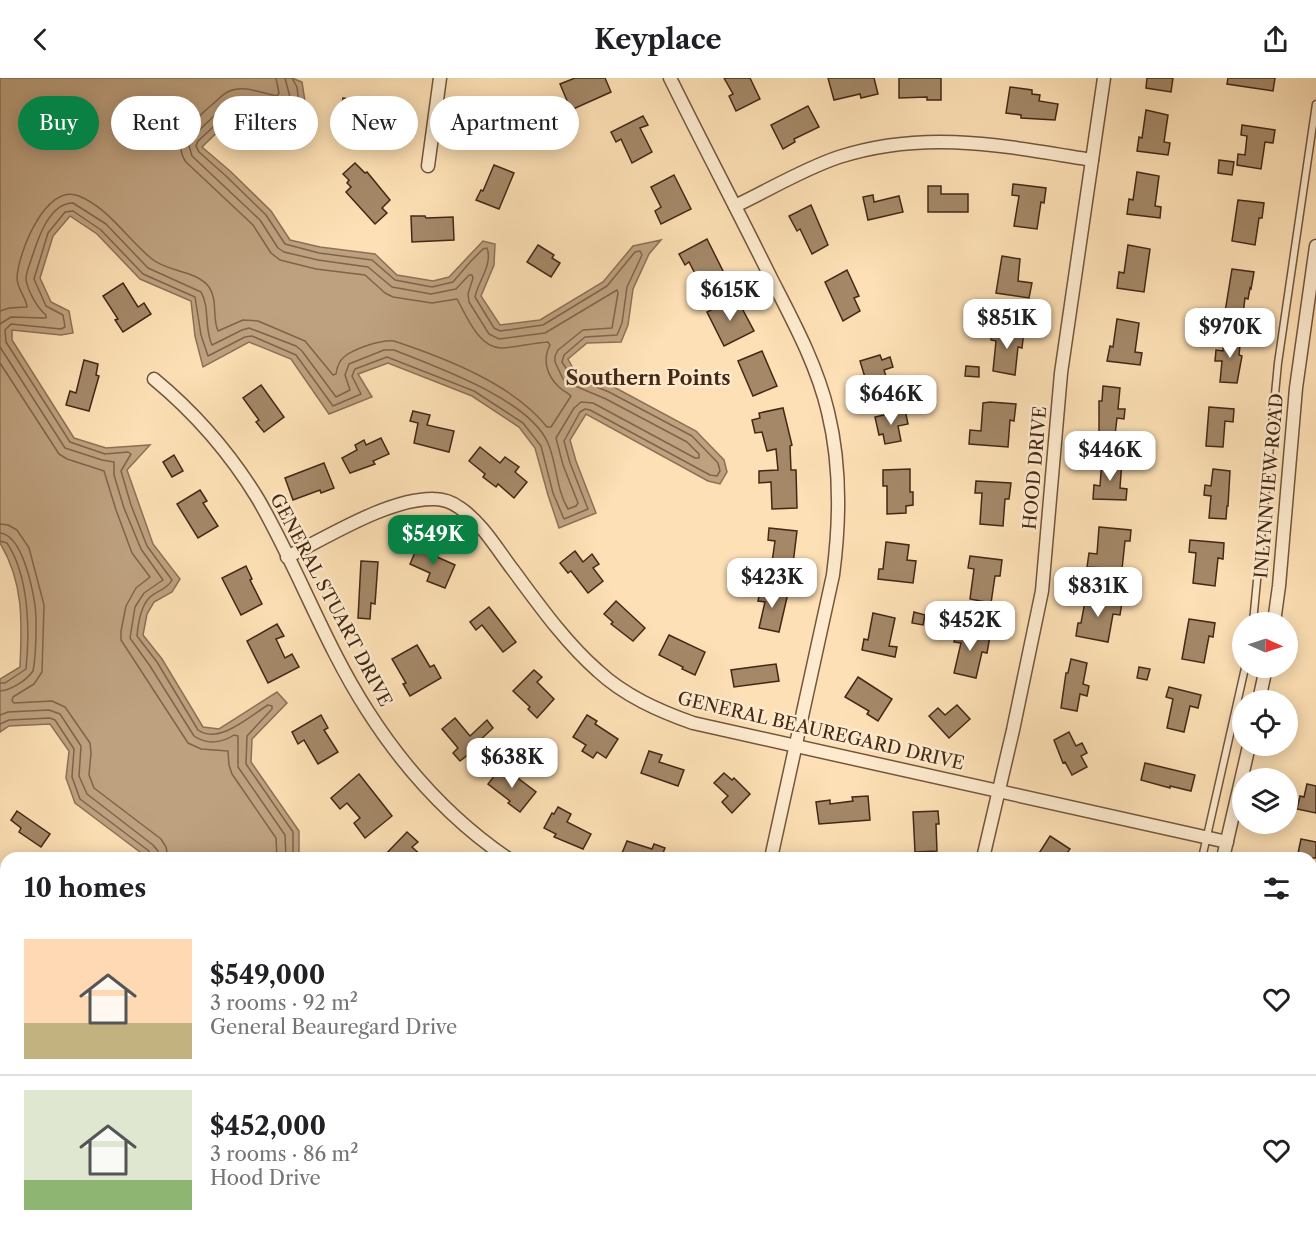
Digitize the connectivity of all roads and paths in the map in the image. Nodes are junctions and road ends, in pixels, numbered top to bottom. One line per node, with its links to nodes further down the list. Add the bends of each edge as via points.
1 (440, 78): 6 (street)
2 (670, 78): 7 (street)
3 (1104, 78): 5 (street, HOOD DRIVE)
4 (1316, 104): 11 (lane, via 1278,363)
5 (1092, 160): 7 (street, via 970,142 899,143 820,164); 16 (street, HOOD DRIVE, via 1061,373 1042,591)
6 (428, 166)
7 (735, 206): 14 (street, via 800,334 822,392 834,439 838,533 828,600)
8 (1316, 246): 12 (street, INLYNNVIEW ROAD, via 1296,388)
9 (154, 379): 10 (street, GENERAL STUART DRIVE, via 218,441 258,500)
10 (287, 557): 14 (street, GENERAL BEAUREGARD DRIVE, via 383,509 437,499 451,502 487,535 585,659 616,686 684,720); 19 (street, GENERAL STUART DRIVE, via 340,662 389,744 430,793)
11 (1253, 612)
12 (1275, 612)
13 (1243, 678): 17 (lane)
14 (795, 746): 16 (street, GENERAL BEAUREGARD DRIVE); 20 (street)
15 (1247, 756): 18 (street)
16 (998, 792): 17 (street, GENERAL BEAUREGARD DRIVE); 21 (street, HOOD DRIVE)
17 (1207, 838): 18 (street, GENERAL BEAUREGARD DRIVE); 22 (lane)
18 (1227, 842): 23 (street)
19 (499, 852)
20 (772, 852)
21 (984, 852)
22 (1204, 852)
23 (1224, 852)

